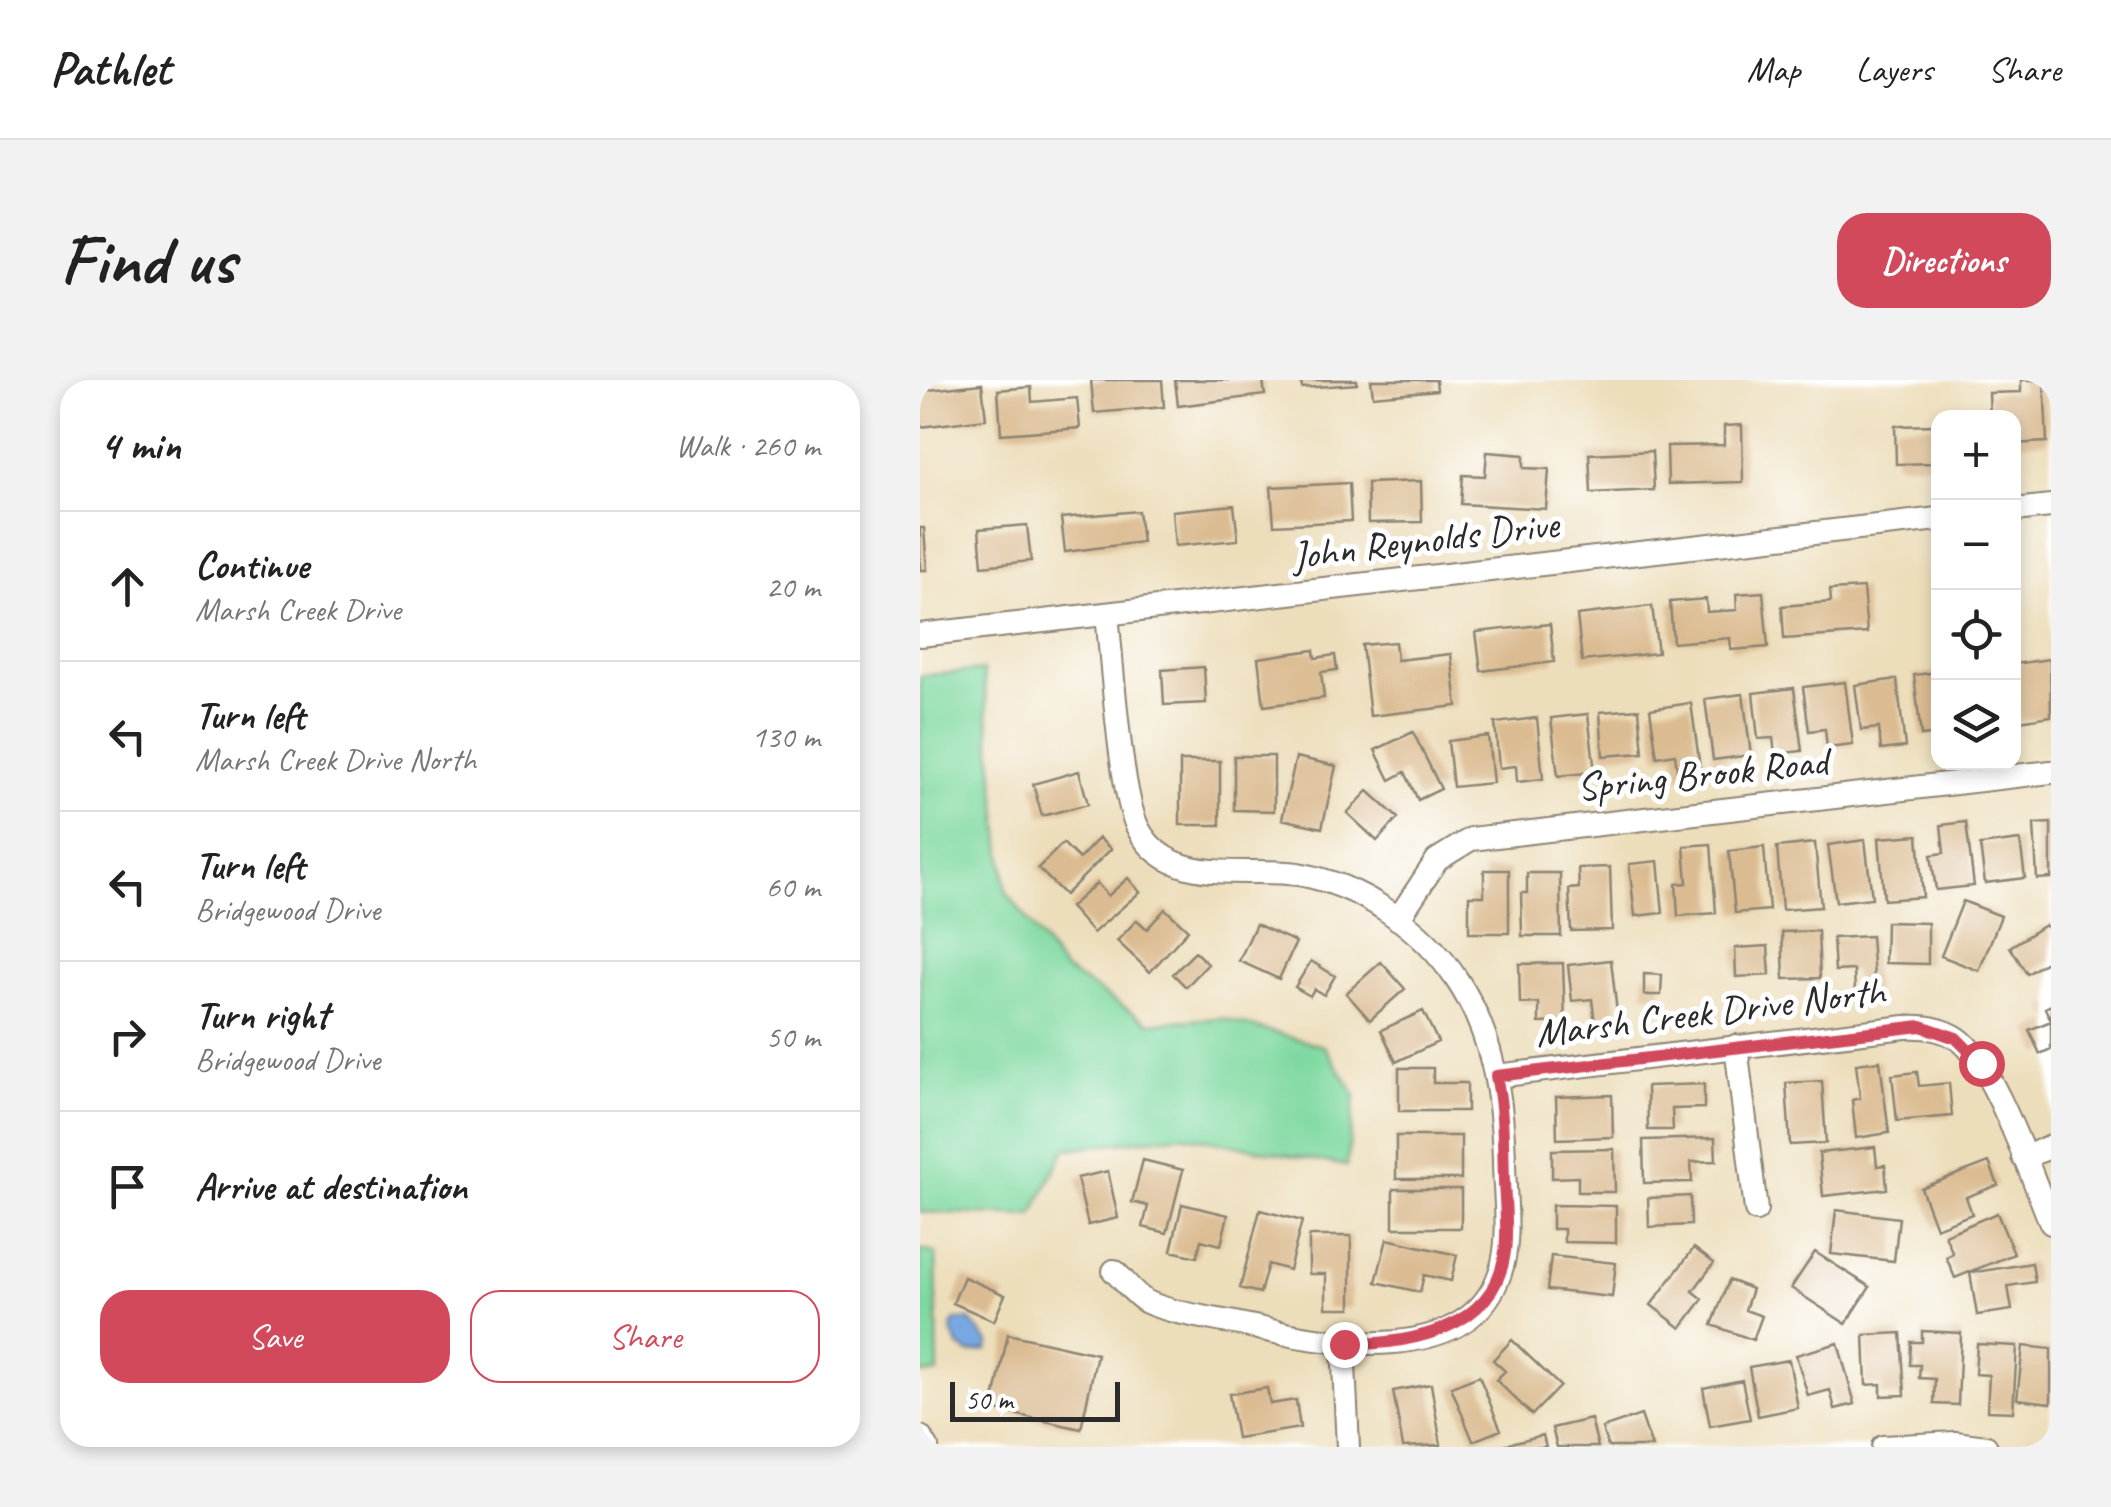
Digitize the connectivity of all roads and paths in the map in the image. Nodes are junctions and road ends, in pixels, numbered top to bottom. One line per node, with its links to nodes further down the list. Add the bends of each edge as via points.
1 (2051, 506): 2 (street)
2 (2021, 509)
3 (1931, 520): 4 (street, John Reynolds Drive)
4 (1106, 614): 5 (street, John Reynolds Drive); 7 (street, via 1132,810 1146,840 1180,866 1299,874 1348,890)
5 (920, 635)
6 (2051, 772): 7 (street, Spring Brook Road, via 1471,838 1437,860)
7 (1398, 918): 9 (street, via 1456,977)
8 (1736, 1046): 9 (street, Marsh Creek Drive North); 11 (street, Marsh Creek Drive North, via 1934,1029 1956,1038 1981,1063); 12 (street)
9 (1496, 1076): 15 (street, via 1506,1250 1496,1284 1476,1309 1419,1338)
10 (2051, 1147): 11 (street)
11 (2023, 1157): 13 (street)
12 (1756, 1210)
13 (2051, 1223)
14 (1114, 1271): 15 (street, via 1146,1301)
15 (1344, 1344): 18 (street)
16 (920, 1437): 17 (street)
17 (926, 1447)
18 (1348, 1447)
19 (1883, 1447): 20 (street)
20 (1986, 1447)

